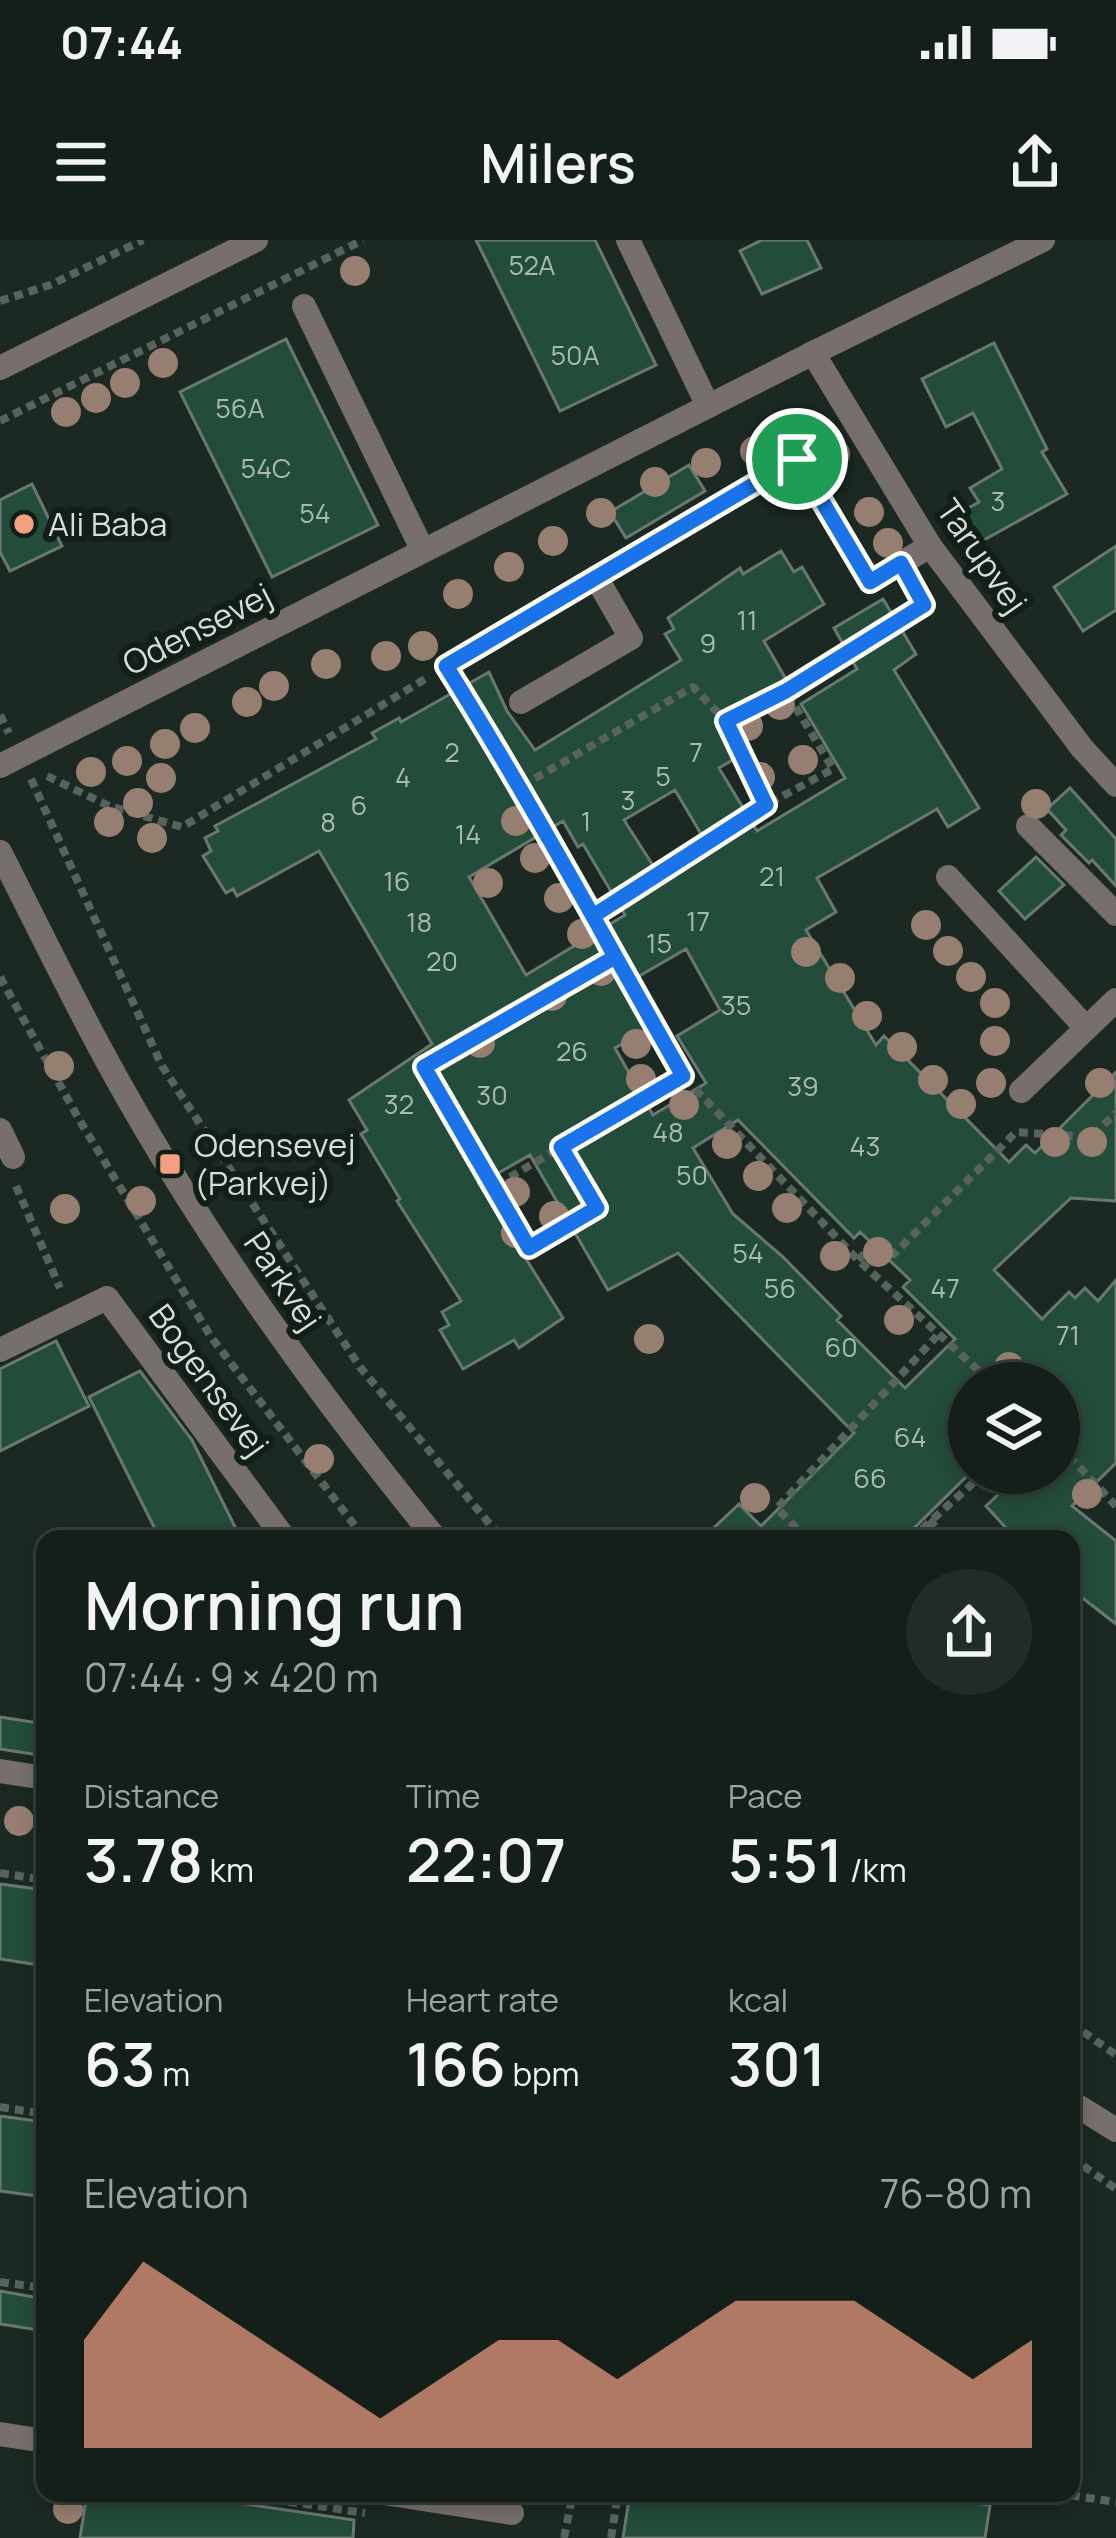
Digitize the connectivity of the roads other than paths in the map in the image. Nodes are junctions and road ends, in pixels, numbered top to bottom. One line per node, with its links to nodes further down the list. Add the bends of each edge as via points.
1 (256, 240): 6 (street)
2 (628, 240): 7 (street)
3 (1043, 240): 5 (street, Odensevej)
4 (304, 307): 9 (street)
5 (813, 352): 7 (street, Odensevej); 8 (street, Tarupvej)
6 (0, 368)
7 (709, 406): 9 (street, Odensevej)
8 (930, 546): 10 (street, via 870,582 797,459); 14 (street, Tarupvej)
9 (423, 550): 13 (street, Odensevej)
10 (596, 578): 11 (street); 12 (street, via 631,638)
11 (446, 666)
12 (521, 702)
13 (18, 764)
14 (1116, 785)
15 (1028, 826): 18 (street)
16 (0, 852): 26 (street, Parkvej, via 101,1051 211,1233 338,1419)
17 (948, 877): 20 (street)
18 (1116, 914)
19 (1116, 1000): 20 (street)
20 (1086, 1028): 21 (street)
21 (1021, 1091)
22 (0, 1130): 23 (street)
23 (14, 1157)
24 (0, 1350): 25 (street, Bogensevej, via 107,1298)
25 (278, 1530)
26 (429, 1530)
27 (0, 1771): 28 (street)
28 (36, 1777)
29 (1080, 2108): 30 (street)
30 (1116, 2130)
31 (0, 2434): 32 (street)
32 (36, 2440)
33 (442, 2502): 34 (street)
34 (512, 2513)

